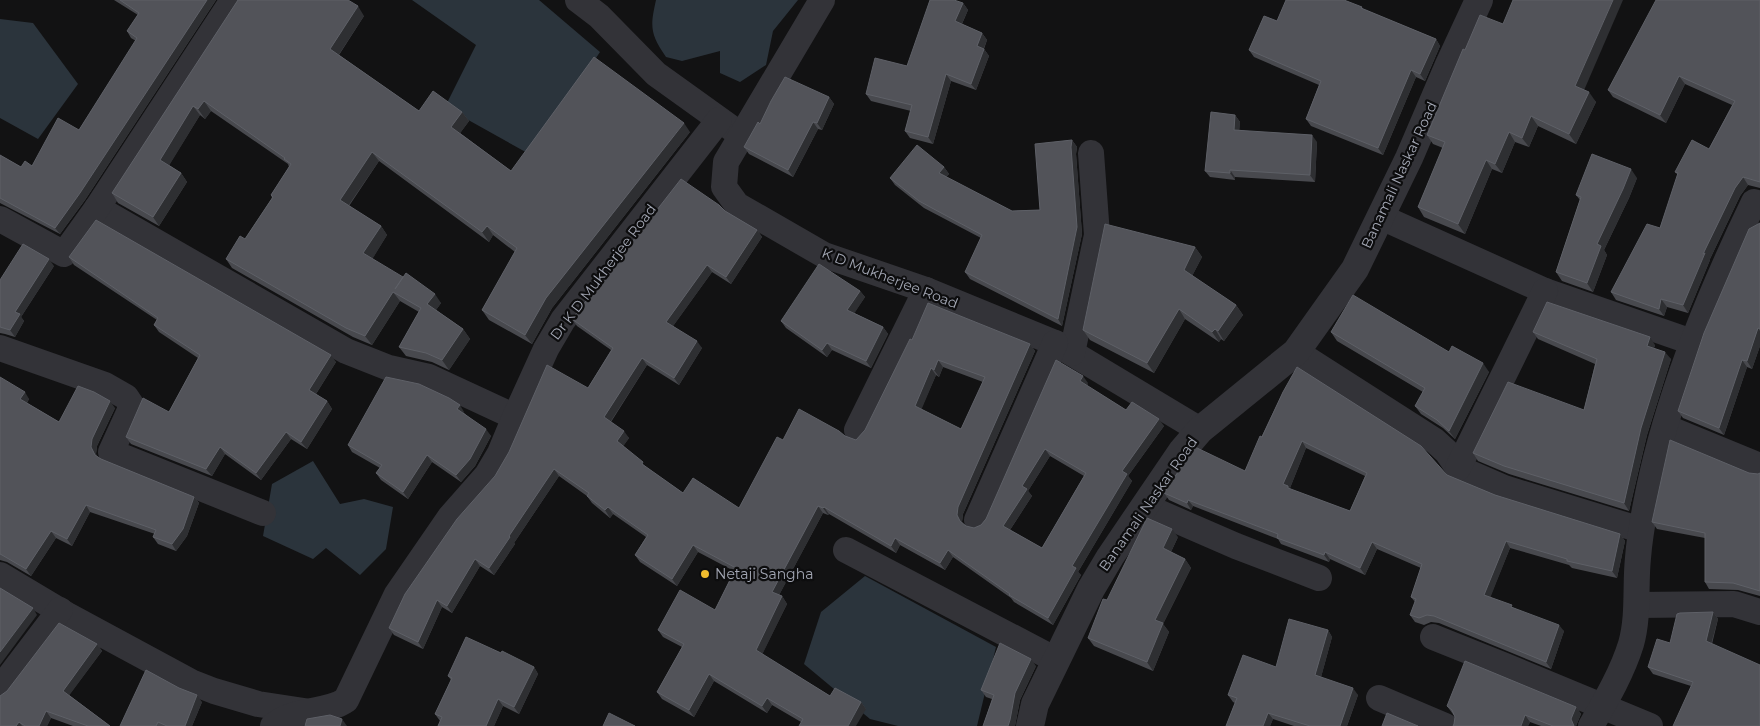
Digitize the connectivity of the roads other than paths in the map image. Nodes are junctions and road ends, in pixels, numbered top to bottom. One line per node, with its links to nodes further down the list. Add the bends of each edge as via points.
1 (233, 0): 9 (street)
2 (578, 0): 5 (street, via 599,16 656,74)
3 (822, 0): 6 (street, K D Mukherjee Road)
4 (1479, 0): 10 (street, Banamali Naskar Road)
5 (719, 120): 6 (street); 18 (street, Dr K D Mukherjee Road, via 563,320)
6 (741, 135): 12 (street, K D Mukherjee Road, via 726,162 724,187 737,205 824,255)
7 (1091, 153): 16 (street, via 1097,235)
8 (1758, 196): 14 (street)
9 (97, 208): 11 (street, via 64,254); 18 (street, via 346,352 388,368 428,377)
10 (1381, 217): 13 (street); 17 (street, Banamali Naskar Road, via 1355,269)
11 (0, 219)
12 (926, 290): 16 (street, K D Mukherjee Road); 20 (street)
13 (1545, 290): 14 (street); 23 (street)
14 (1692, 342): 19 (street)
15 (0, 348): 25 (street, via 104,385 126,397 132,406 111,452)
16 (1064, 348): 21 (street, K D Mukherjee Road); 26 (street)
17 (1296, 352): 21 (street, Banamali Naskar Road); 23 (street, via 1435,441)
18 (515, 417): 38 (street, Dr K D Mukherjee Road, via 500,454 487,475 450,517 397,594 346,700 339,705)
19 (1665, 427): 22 (street); 27 (street)
20 (857, 430)
21 (1200, 430): 24 (street, Banamali Naskar Road)
22 (1760, 466)
23 (1458, 468): 27 (street, via 1504,488)
24 (1144, 506): 30 (street); 35 (street, Banamali Naskar Road, via 1091,589)
25 (262, 513)
26 (977, 520)
27 (1641, 530): 31 (street)
28 (846, 550): 35 (street)
29 (0, 575): 32 (street)
30 (1319, 578)
31 (1636, 605): 33 (street, via 1734,604); 39 (street, via 1631,645)
32 (60, 610): 36 (street); 38 (street, via 191,682 258,704)
33 (1760, 612)
34 (1433, 637): 39 (street)
35 (1056, 660): 41 (street, Banamali Naskar Road, via 1035,704)
36 (0, 689)
37 (1379, 698): 42 (street)
38 (304, 711): 40 (street, Dr K D Mukherjee Road)
39 (1597, 716): 43 (street)
40 (273, 726)
41 (1030, 726)
42 (1445, 726)
43 (1650, 726)

